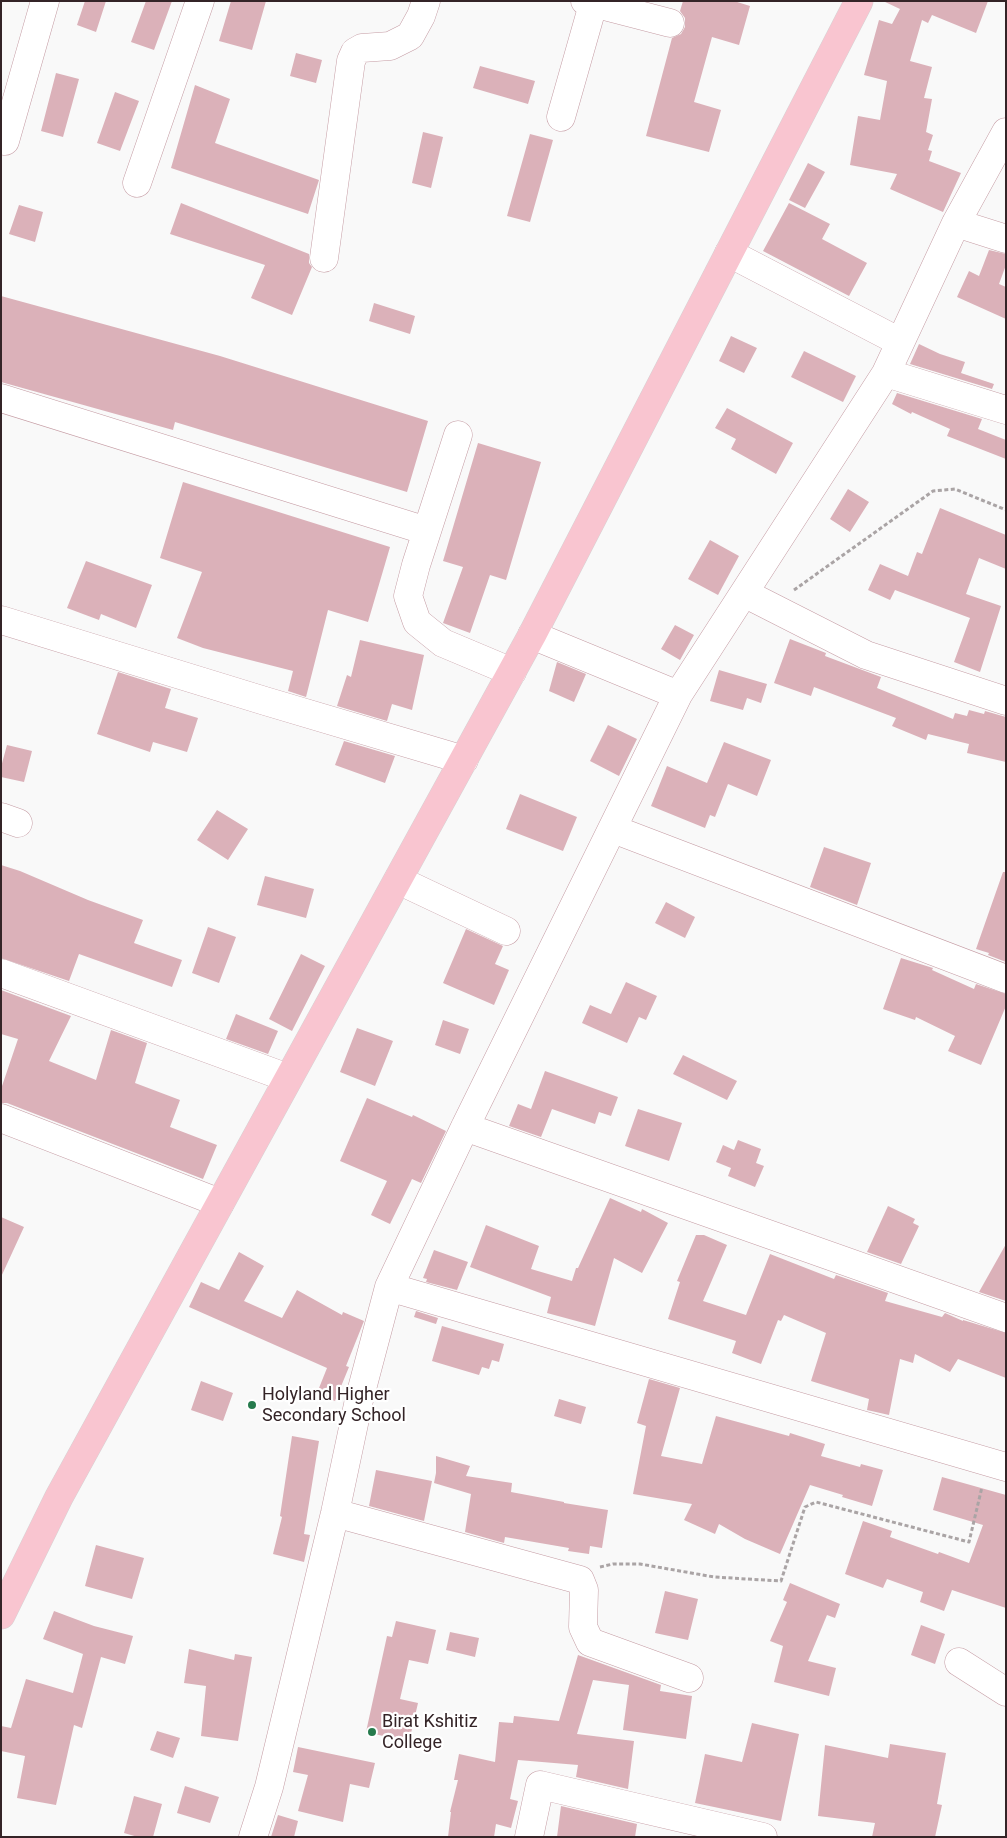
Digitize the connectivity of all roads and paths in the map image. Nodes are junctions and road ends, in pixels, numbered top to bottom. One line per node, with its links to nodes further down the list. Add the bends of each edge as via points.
1 (45, 1): 9 (street)
2 (200, 1): 10 (street)
3 (426, 1): 14 (street, via 410,36 390,46 362,48 355,52 351,61)
4 (859, 1): 13 (main road)
5 (591, 2): 6 (street); 7 (street)
6 (670, 23)
7 (561, 116)
8 (1006, 132): 11 (street)
9 (5, 141)
10 (137, 183)
11 (956, 223): 12 (street); 15 (street)
12 (1006, 239)
13 (729, 253): 15 (street); 25 (main road)
14 (324, 258)
15 (900, 342): 16 (street)
16 (886, 373): 18 (street); 23 (street)
17 (1, 398): 21 (street)
18 (1006, 410)
19 (458, 435): 21 (street)
20 (1006, 510): 22 (path, via 955,489 933,491)
21 (427, 531): 26 (street, via 408,596 417,622 443,642)
22 (791, 592)
23 (744, 593): 27 (street); 28 (street, via 866,655)
24 (1, 620): 29 (street)
25 (532, 635): 26 (main road); 27 (street)
26 (512, 672): 29 (main road)
27 (678, 695): 30 (street)
28 (1006, 701)
29 (464, 760): 31 (main road)
30 (613, 829): 34 (street); 37 (street)
31 (398, 880): 32 (street); 35 (main road)
32 (506, 931)
33 (1, 973): 35 (street)
34 (1006, 979)
35 (288, 1078): 38 (main road)
36 (1, 1118): 38 (street)
37 (465, 1127): 39 (street); 40 (street)
38 (220, 1203): 44 (main road, via 64,1488)
39 (389, 1287): 41 (street); 42 (street, via 359,1400)
40 (1006, 1318)
41 (997, 1464): 43 (path, via 969,1542 816,1502 805,1507 781,1581 714,1577 640,1564 595,1567 589,1577)
42 (335, 1513): 43 (street); 48 (street, via 269,1787)
43 (580, 1580): 46 (street, via 584,1590 583,1628 590,1642)
44 (1, 1615)
45 (959, 1662): 47 (street)
46 (689, 1678)
47 (1006, 1692)
48 (253, 1837)
49 (529, 1837): 50 (street, via 540,1785)
50 (763, 1837)

